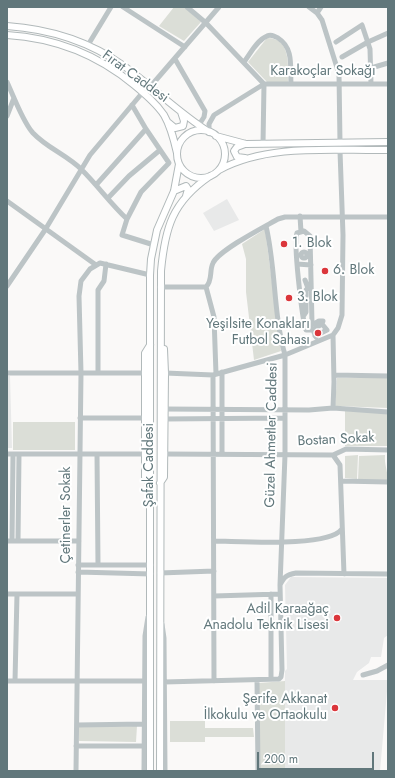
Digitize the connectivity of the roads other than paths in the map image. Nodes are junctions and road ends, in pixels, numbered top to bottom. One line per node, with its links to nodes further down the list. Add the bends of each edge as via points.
1 (111, 7): 14 (street)
2 (124, 7): 15 (street)
3 (187, 7): 8 (street)
4 (219, 7): 8 (street)
5 (309, 7): 7 (street)
6 (321, 7): 7 (street)
7 (317, 13): 24 (street, via 322,20 338,66)
8 (206, 23): 15 (street); 18 (street)
9 (7, 26): 14 (main road, Fırat Caddesi, via 56,34)
10 (388, 33): 13 (street)
11 (7, 35): 28 (main road, Fırat Caddesi, via 46,40 77,50 111,68)
12 (336, 42): 13 (street, via 362,25)
13 (368, 42): 16 (street); 20 (street)
14 (88, 45): 27 (main road, Fırat Caddesi)
15 (185, 48): 17 (street)
16 (342, 57)
17 (175, 59): 27 (street); 34 (street, via 205,111)
18 (244, 62): 22 (street); 23 (street, via 263,38 274,35 289,50)
19 (388, 63): 20 (street)
20 (371, 68): 25 (street)
21 (7, 82): 29 (street)
22 (264, 84): 23 (street, Karakoçlar Sokağı); 37 (street, Karakoçlar Sokağı, via 214,115 211,118); 42 (street)
23 (291, 84): 24 (street, Karakoçlar Sokağı)
24 (340, 84): 25 (street, Karakoçlar Sokağı); 40 (street)
25 (371, 84): 26 (street, Karakoçlar Sokağı)
26 (388, 84)
27 (150, 86): 31 (main road, Fırat Caddesi)
28 (143, 92): 30 (street); 33 (main road, Fırat Caddesi)
29 (14, 98): 32 (street); 49 (street, via 32,132)
30 (132, 105): 35 (street); 49 (street)
31 (180, 111): 33 (main road, via 184,120 181,127 175,128); 34 (main road, Fırat Caddesi)
32 (7, 116)
33 (167, 121): 46 (main road, Fırat Caddesi)
34 (198, 125): 36 (street); 37 (main road, Fırat Caddesi)
35 (146, 129): 43 (street); 52 (street)
36 (194, 131): 37 (main road); 46 (main road, via 182,139)
37 (209, 132): 38 (main road)
38 (216, 136): 41 (main road); 50 (main road, via 223,145 224,152 224,160)
39 (388, 142): 40 (main road)
40 (340, 143): 42 (main road)
41 (246, 144): 42 (main road); 47 (main road, via 234,151 237,157)
42 (263, 144)
43 (160, 150): 54 (street, via 128,176); 60 (street, via 169,163 141,192)
44 (388, 150): 45 (main road)
45 (340, 151): 47 (main road, via 276,152); 58 (street)
46 (177, 153): 48 (main road)
47 (245, 158): 50 (main road)
48 (179, 164): 51 (main road, via 192,176); 53 (main road, Şafak Caddesi)
49 (81, 168): 52 (street); 62 (street)
50 (219, 170): 51 (main road)
51 (210, 176): 55 (main road, Şafak Caddesi)
52 (96, 184): 54 (street)
53 (174, 191): 55 (main road, via 186,186 188,189); 64 (main road, Şafak Caddesi, via 162,216)
54 (108, 198): 60 (street)
55 (185, 198): 76 (main road, Şafak Caddesi, via 173,214 166,231)
56 (7, 201): 62 (street)
57 (300, 216): 58 (street); 61 (street, via 285,217); 63 (street)
58 (343, 216): 59 (street); 83 (street, via 342,315)
59 (388, 217)
60 (128, 219): 64 (street, via 122,236)
61 (266, 226): 77 (street, via 234,244 213,263 209,284); 86 (street, via 278,324)
62 (45, 230): 72 (street); 75 (street)
63 (302, 232): 65 (street, via 296,236); 66 (street, via 310,236)
64 (154, 245): 73 (main road, Şafak Caddesi)
65 (296, 249): 67 (street); 69 (street)
66 (310, 249): 67 (street); 71 (street)
67 (303, 250): 70 (street)
68 (106, 264): 72 (street); 73 (street); 90 (street, via 104,281 98,290)
69 (297, 264): 70 (street); 74 (street)
70 (305, 264): 71 (street)
71 (311, 264): 74 (street)
72 (96, 265): 89 (street, Çetinerler Sokak, via 81,281)
73 (150, 275): 84 (main road, Şafak Caddesi)
74 (305, 283): 78 (street); 78 (street); 78 (street)
75 (7, 286)
76 (160, 287): 77 (street); 85 (main road, Şafak Caddesi)
77 (206, 287): 93 (street, via 214,317)
78 (306, 299): 79 (street); 80 (street)
79 (309, 309): 80 (street); 81 (street)
80 (303, 316): 82 (street, via 304,327)
81 (312, 323): 82 (street); 82 (street, via 323,321)
82 (313, 333)
83 (333, 335): 86 (street, Güzel Ahmetler Caddesi); 94 (street)
84 (151, 344): 91 (main road, via 145,353); 122 (main road, Şafak Caddesi)
85 (160, 344): 92 (main road, via 164,350); 123 (main road, Şafak Caddesi)
86 (285, 355): 87 (street); 100 (street, Güzel Ahmetler Caddesi)
87 (222, 372): 93 (street); 99 (street)
88 (7, 373): 89 (street)
89 (81, 373): 90 (street); 102 (street, Çetinerler Sokak)
90 (98, 373): 91 (street)
91 (146, 373): 103 (main road)
92 (165, 373): 93 (street); 97 (main road)
93 (214, 374): 98 (street)
94 (334, 375): 95 (street); 96 (street)
95 (388, 376)
96 (333, 408): 100 (street); 101 (street)
97 (165, 409): 98 (street); 107 (main road)
98 (213, 409): 99 (street); 104 (street)
99 (222, 409): 100 (street); 105 (street)
100 (285, 409): 106 (street, Güzel Ahmetler Caddesi)
101 (388, 412)
102 (80, 418): 103 (street); 112 (street, Çetinerler Sokak)
103 (145, 418): 114 (main road)
104 (213, 418): 105 (street); 107 (street); 116 (street)
105 (222, 418): 106 (street); 117 (street)
106 (285, 418): 118 (street, Güzel Ahmetler Caddesi)
107 (165, 419): 115 (main road)
108 (388, 450): 119 (street, Bostan Sokak, via 346,449)
109 (7, 454): 110 (street)
110 (13, 454): 111 (street); 124 (street)
111 (19, 454): 112 (street); 127 (street)
112 (79, 454): 113 (street); 128 (street, Çetinerler Sokak)
113 (98, 454): 114 (street); 133 (street)
114 (145, 454): 122 (main road, via 145,477)
115 (164, 454): 116 (street, Bostan Sokak); 123 (main road, via 164,477)
116 (214, 454): 117 (street, Bostan Sokak); 129 (street)
117 (222, 454): 118 (street, Bostan Sokak)
118 (285, 455): 119 (street, Bostan Sokak); 130 (street, Güzel Ahmetler Caddesi)
119 (333, 455): 120 (street, via 340,465)
120 (341, 481): 121 (street); 125 (street)
121 (388, 482)
122 (150, 483): 131 (main road, Şafak Caddesi)
123 (160, 483): 136 (main road, Şafak Caddesi)
124 (10, 511): 126 (street)
125 (342, 529): 130 (street, via 326,539); 138 (street)
126 (10, 541): 127 (street)
127 (18, 541): 128 (street)
128 (79, 541): 132 (street, Çetinerler Sokak)
129 (214, 541): 130 (street); 134 (street)
130 (282, 542): 140 (street, Güzel Ahmetler Caddesi)
131 (151, 564): 133 (street); 137 (main road, Şafak Caddesi)
132 (78, 565): 133 (street); 135 (street, Çetinerler Sokak)
133 (98, 565)
134 (214, 571): 136 (street); 146 (street)
135 (78, 572): 137 (street); 143 (street, Çetinerler Sokak)
136 (160, 572): 148 (main road, Şafak Caddesi)
137 (151, 574): 147 (main road, Şafak Caddesi)
138 (344, 574): 139 (street); 140 (street, via 288,574)
139 (388, 574)
140 (280, 585): 145 (street, Güzel Ahmetler Caddesi)
141 (7, 594): 142 (street)
142 (17, 594): 143 (street); 157 (street)
143 (77, 594): 154 (street, Çetinerler Sokak)
144 (271, 594): 145 (street); 146 (street); 153 (street)
145 (280, 594): 153 (street, Güzel Ahmetler Caddesi, via 281,677)
146 (214, 596): 159 (street)
147 (151, 608): 149 (main road, Şafak Caddesi); 158 (street, via 145,636)
148 (160, 609): 150 (main road, Şafak Caddesi); 160 (street, via 164,638)
149 (150, 634): 150 (main road); 167 (main road, Şafak Caddesi)
150 (160, 634): 168 (main road, Şafak Caddesi)
151 (388, 665): 152 (street)
152 (363, 675)
153 (271, 679): 155 (street)
154 (77, 680): 157 (street); 158 (street); 162 (street, Çetinerler Sokak)
155 (257, 680): 159 (street); 170 (street)
156 (7, 681): 157 (street)
157 (15, 681)
158 (144, 681): 161 (street)
159 (214, 681): 160 (street)
160 (164, 682): 169 (street)
161 (144, 724): 162 (street); 164 (street)
162 (76, 725): 163 (street, Çetinerler Sokak)
163 (76, 746): 164 (street); 165 (street, Çetinerler Sokak)
164 (144, 746): 166 (street)
165 (76, 771)
166 (144, 771)
167 (150, 771)
168 (160, 771)
169 (165, 771)
170 (258, 771)

